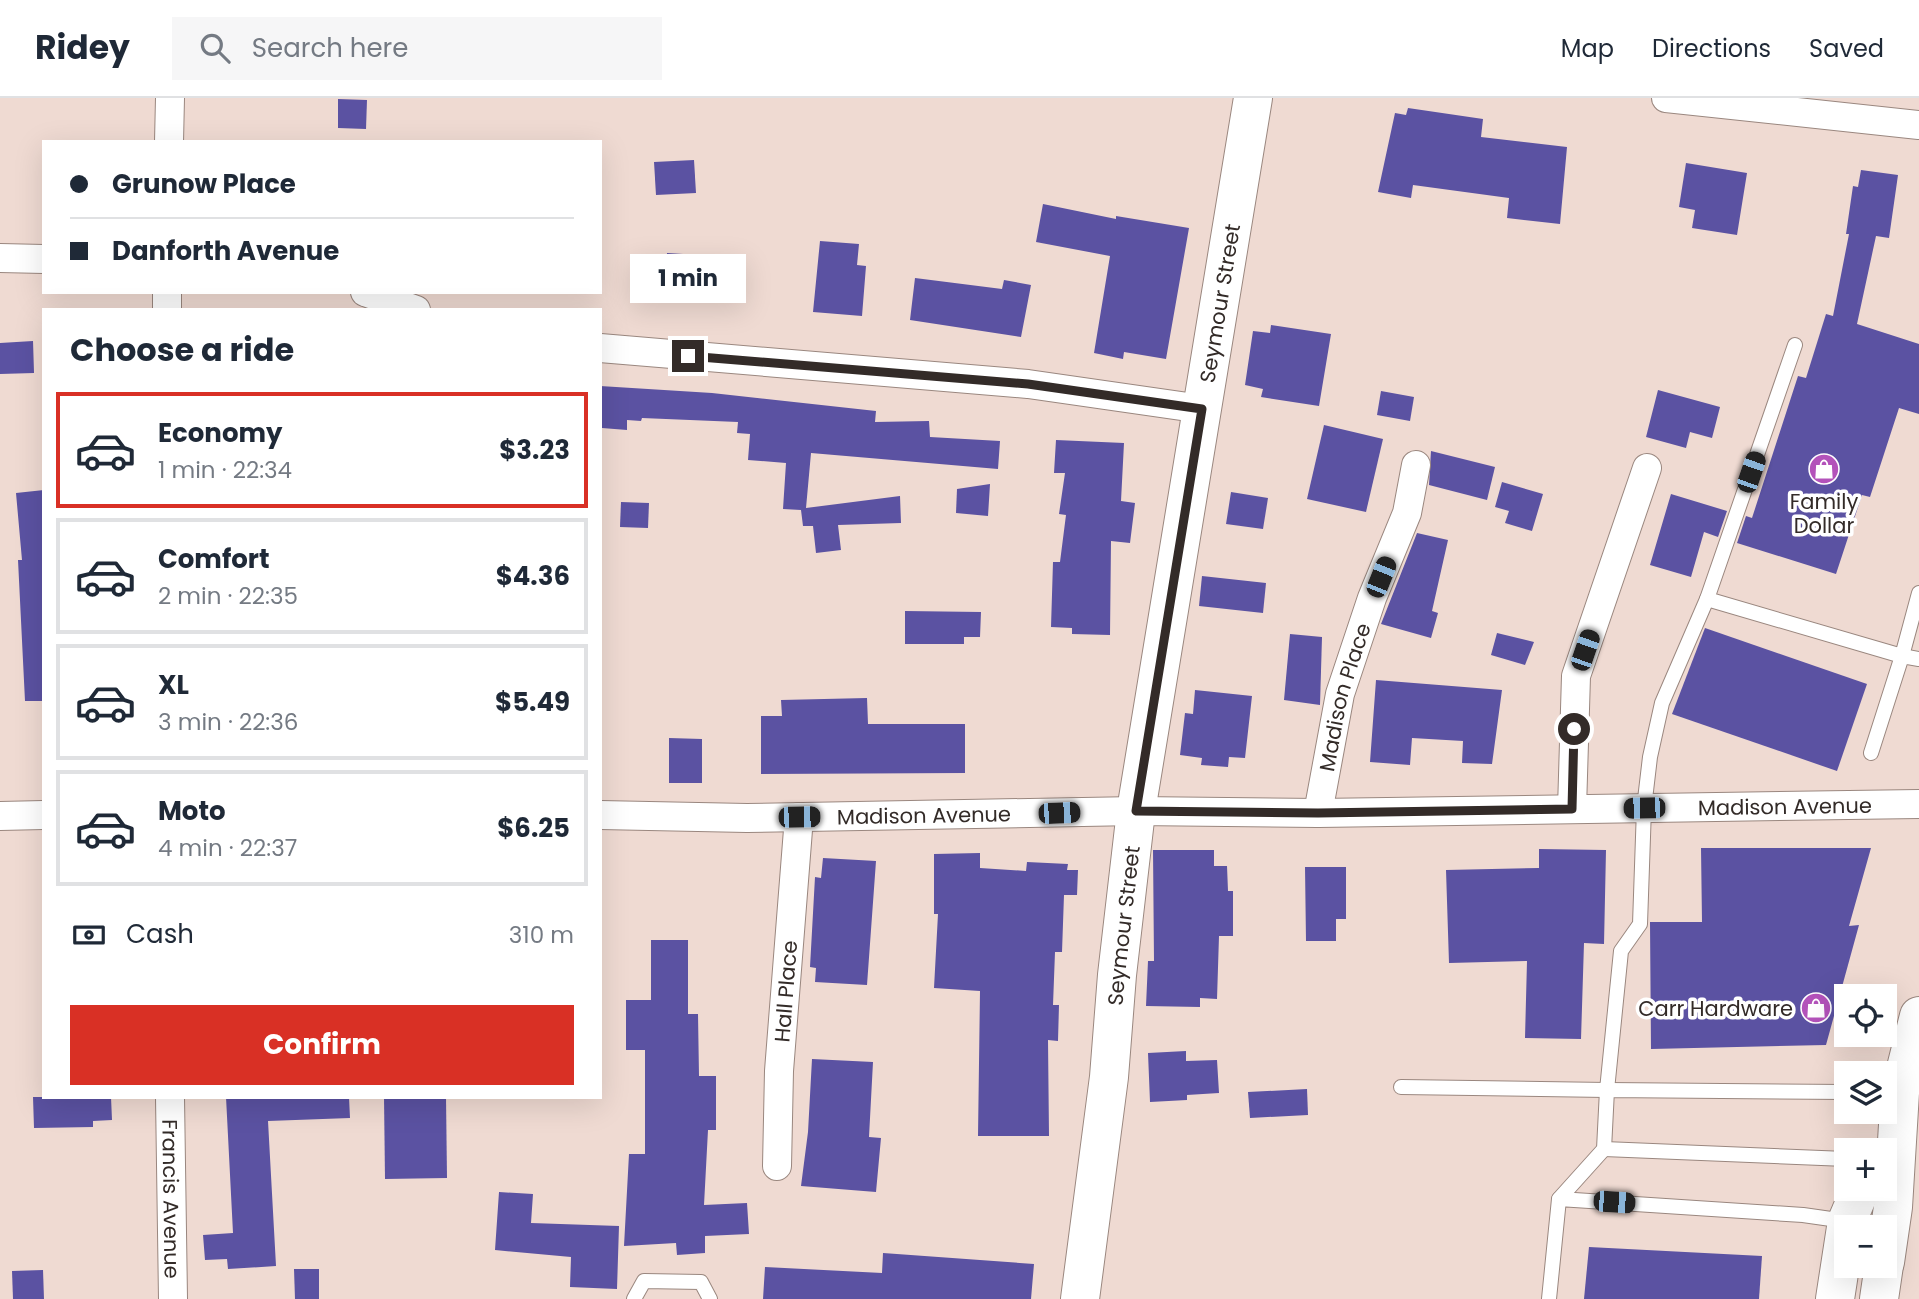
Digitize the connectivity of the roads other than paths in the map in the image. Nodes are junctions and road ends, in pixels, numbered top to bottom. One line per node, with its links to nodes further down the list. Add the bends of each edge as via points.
1 (170, 98): 5 (street)
2 (1253, 98): 12 (street, Seymour Street)
3 (1665, 98): 4 (street)
4 (1919, 125)
5 (169, 140)
6 (0, 258): 7 (street)
7 (42, 259)
8 (371, 294): 9 (street)
9 (410, 308)
10 (1796, 345): 16 (lane)
11 (602, 348): 12 (street, via 1014,383)
12 (1202, 409): 23 (street, Seymour Street)
13 (1416, 465): 24 (street, Madison Place, via 1406,513 1340,694)
14 (1647, 468): 22 (street, via 1576,676)
15 (1919, 593): 17 (lane)
16 (1707, 598): 17 (lane); 21 (lane, via 1662,703)
17 (1902, 656): 18 (lane); 19 (lane)
18 (1919, 659)
19 (1871, 752)
20 (1919, 804): 21 (street, Madison Avenue)
21 (1644, 808): 22 (street, Madison Avenue); 32 (lane, via 1640,925 1621,951)
22 (1572, 809): 24 (street, Madison Avenue)
23 (1136, 811): 24 (street, Madison Avenue); 28 (street, Madison Avenue); 46 (street, Seymour Street, via 1109,1077)
24 (1318, 813)
25 (42, 815): 26 (street)
26 (0, 816)
27 (602, 816): 28 (street, Madison Avenue)
28 (799, 817): 38 (street, Hall Place, via 779,1071)
29 (1919, 1016): 30 (street)
30 (1902, 1078): 35 (street); 41 (street)
31 (1401, 1087): 32 (lane)
32 (1607, 1090): 33 (lane); 36 (lane)
33 (1834, 1092)
34 (170, 1099): 43 (street, Francis Avenue)
35 (1880, 1138)
36 (1604, 1149): 37 (lane); 39 (lane)
37 (1834, 1159)
38 (777, 1166)
39 (1559, 1199): 40 (lane, via 1790,1214); 47 (lane)
40 (1854, 1205): 48 (street)
41 (1893, 1215)
42 (1882, 1278): 49 (street)
43 (173, 1299)
44 (635, 1299): 45 (lane, via 644,1281 701,1282)
45 (710, 1299)
46 (1080, 1299)
47 (1549, 1299)
48 (1835, 1299)
49 (1879, 1299)

